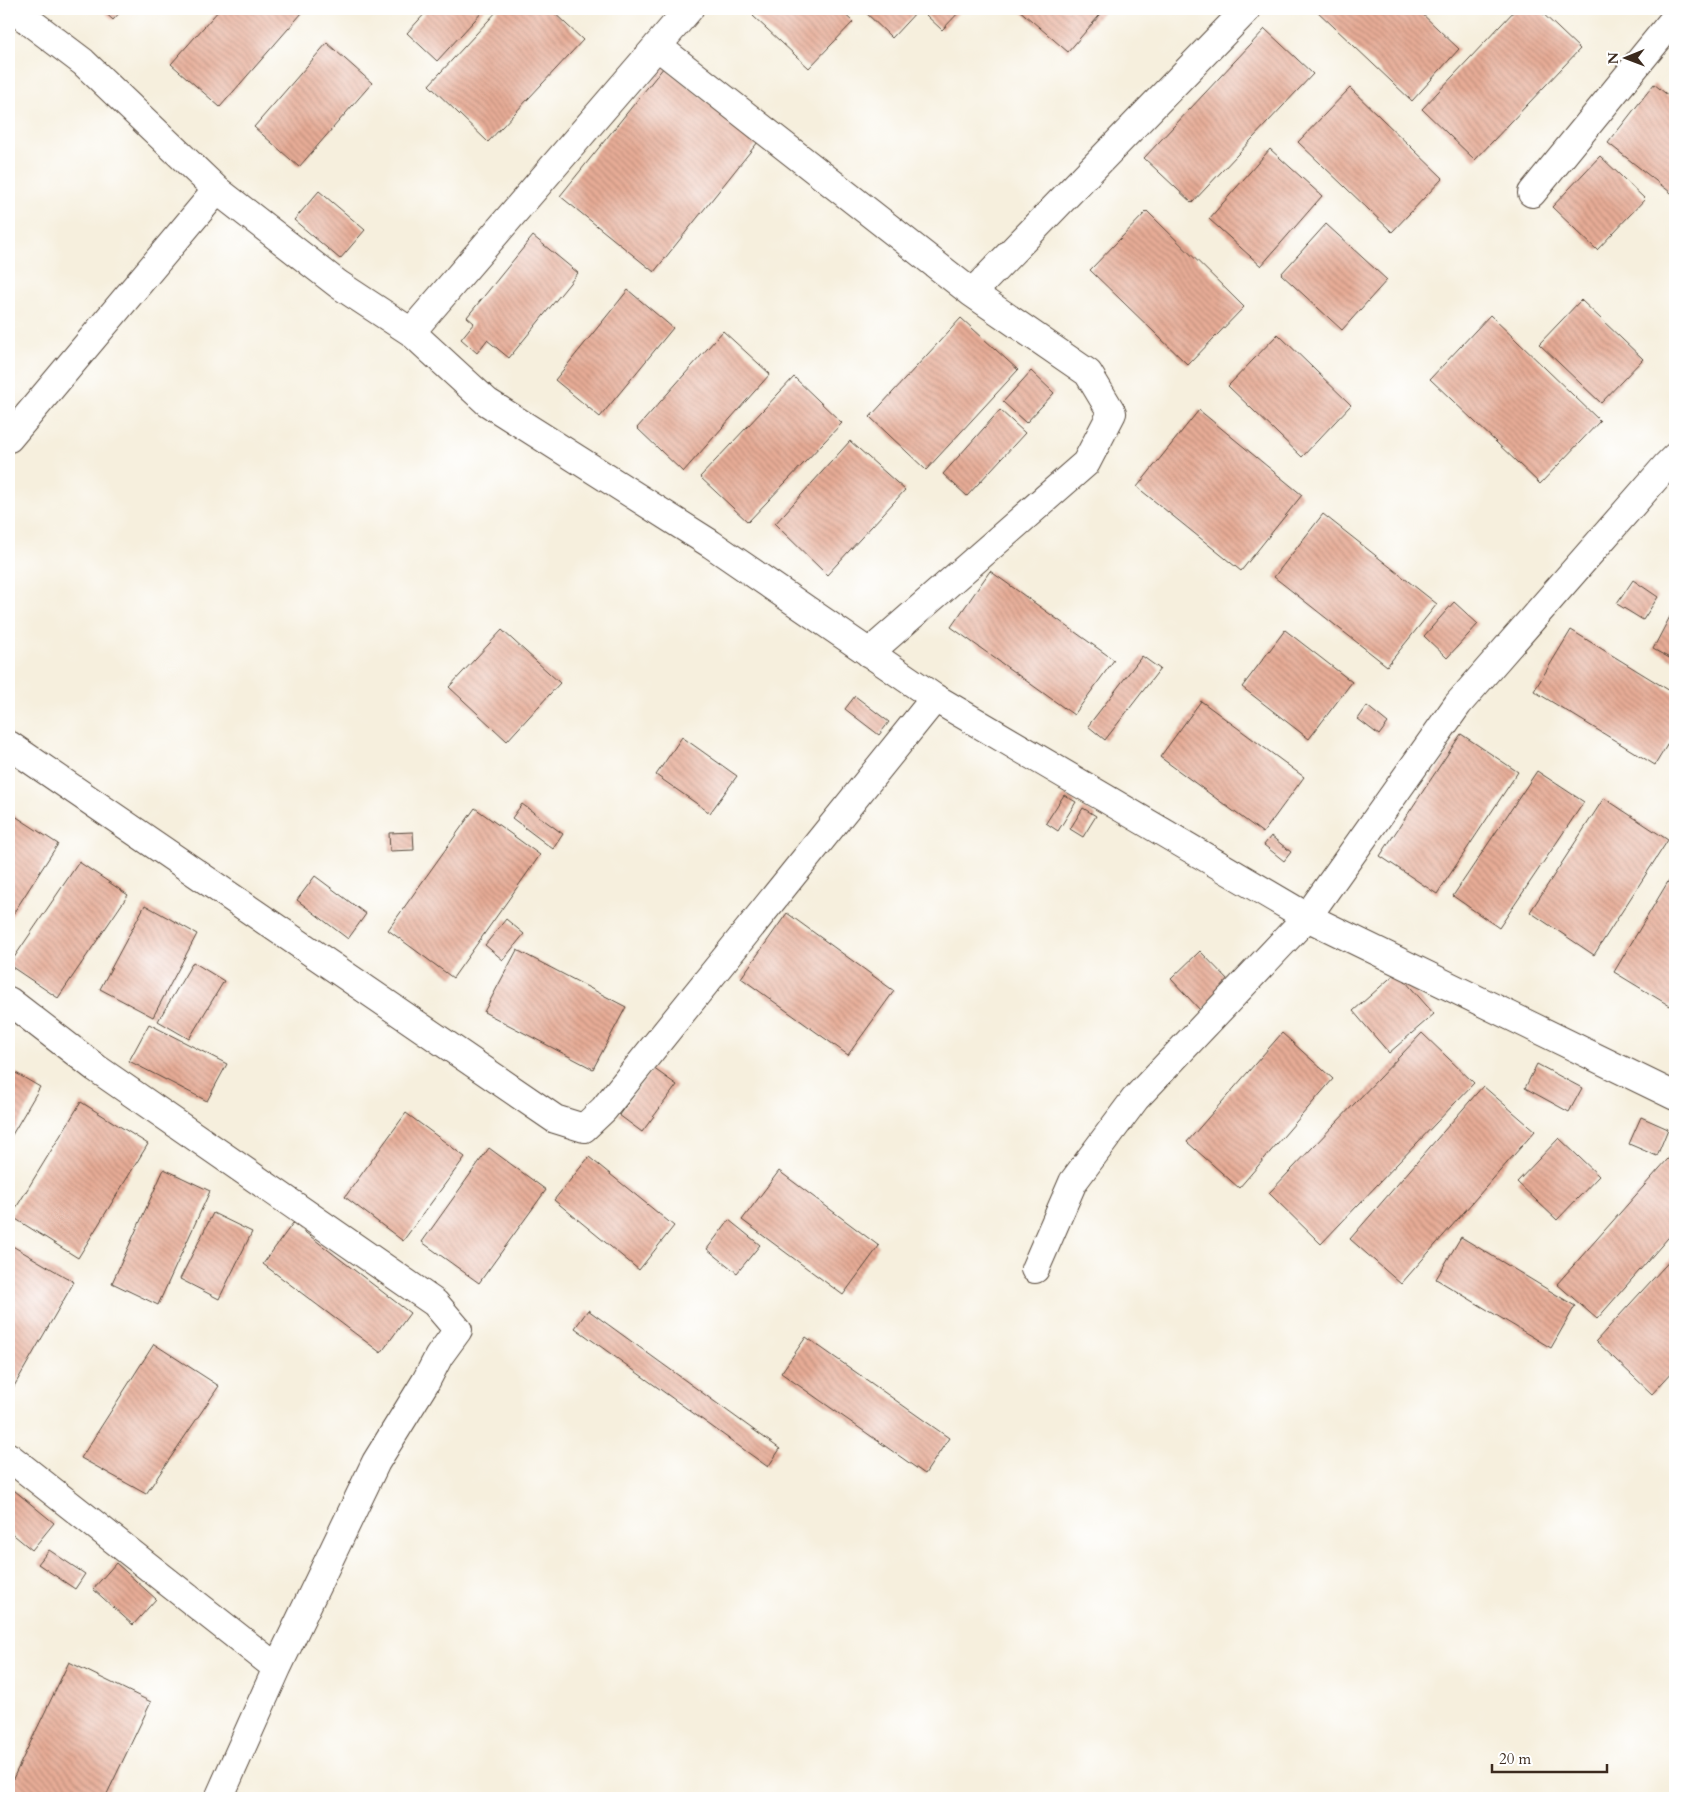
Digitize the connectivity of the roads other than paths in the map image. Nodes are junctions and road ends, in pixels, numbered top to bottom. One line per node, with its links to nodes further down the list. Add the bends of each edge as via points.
1 (13, 9): 7 (street, via 82,62)
2 (689, 9): 6 (street)
3 (1247, 9): 9 (street)
4 (1666, 9): 5 (street)
5 (1675, 18): 8 (street)
6 (657, 46): 9 (street); 10 (street)
7 (217, 190): 10 (street, via 338,284); 11 (street)
8 (1532, 192)
9 (972, 293): 13 (street, via 1088,373 1112,413 1086,463)
10 (411, 332): 13 (street, via 487,402 711,544)
11 (9, 438)
12 (1672, 465): 16 (street, via 1458,704)
13 (869, 652): 14 (street)
14 (935, 698): 15 (street, via 604,1109 584,1128 555,1118); 16 (street)
15 (9, 745)
16 (1307, 917): 18 (street); 19 (street, via 1135,1100 1073,1182)
17 (9, 1001): 21 (street, via 96,1068 435,1303 458,1330 376,1462)
18 (1675, 1096)
19 (1035, 1269)
20 (9, 1457): 21 (street)
21 (277, 1668): 22 (street)
22 (219, 1798)

